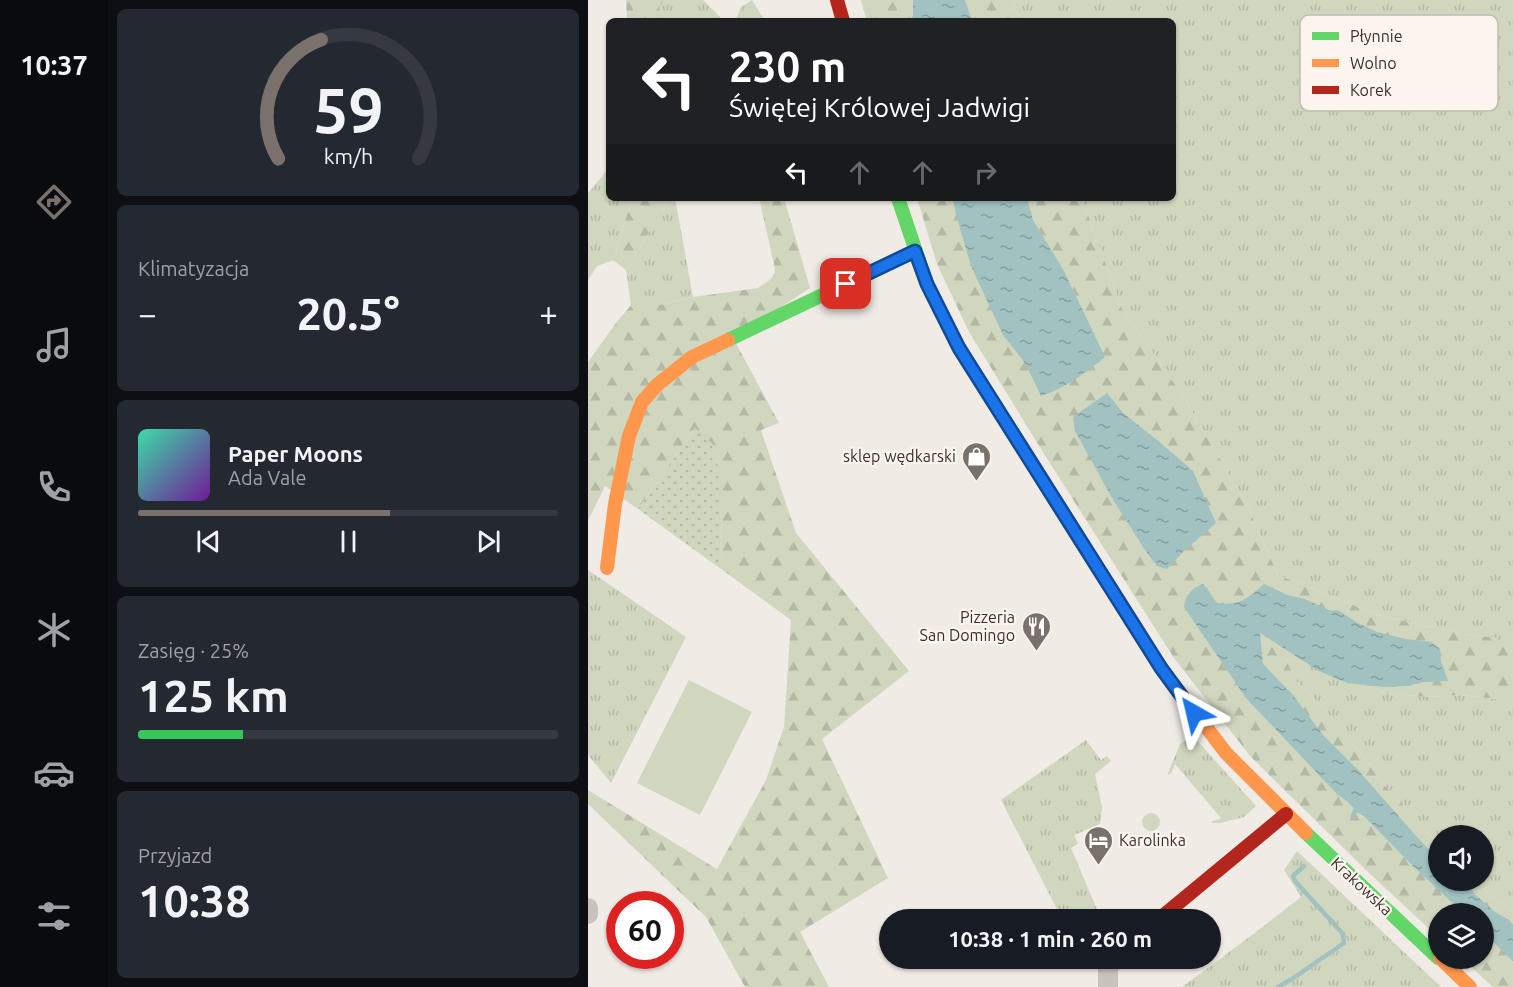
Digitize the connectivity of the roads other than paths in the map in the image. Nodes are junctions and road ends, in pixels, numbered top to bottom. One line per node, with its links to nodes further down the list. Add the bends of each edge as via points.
1 (837, 0): 2 (main road)
2 (842, 18)
3 (899, 201): 4 (main road, Krakowska)
4 (915, 251): 5 (main road, via 692,357 657,385 642,402 629,436); 6 (main road, Krakowska, via 959,348 1161,668 1226,753)
5 (607, 567)
6 (1286, 814): 8 (main road); 10 (main road, Krakowska)
7 (588, 908): 9 (street)
8 (1171, 909)
9 (588, 914)
10 (1428, 948)
11 (1108, 969): 13 (street)
12 (1451, 969): 14 (main road, Krakowska)
13 (1108, 987)
14 (1470, 987)

